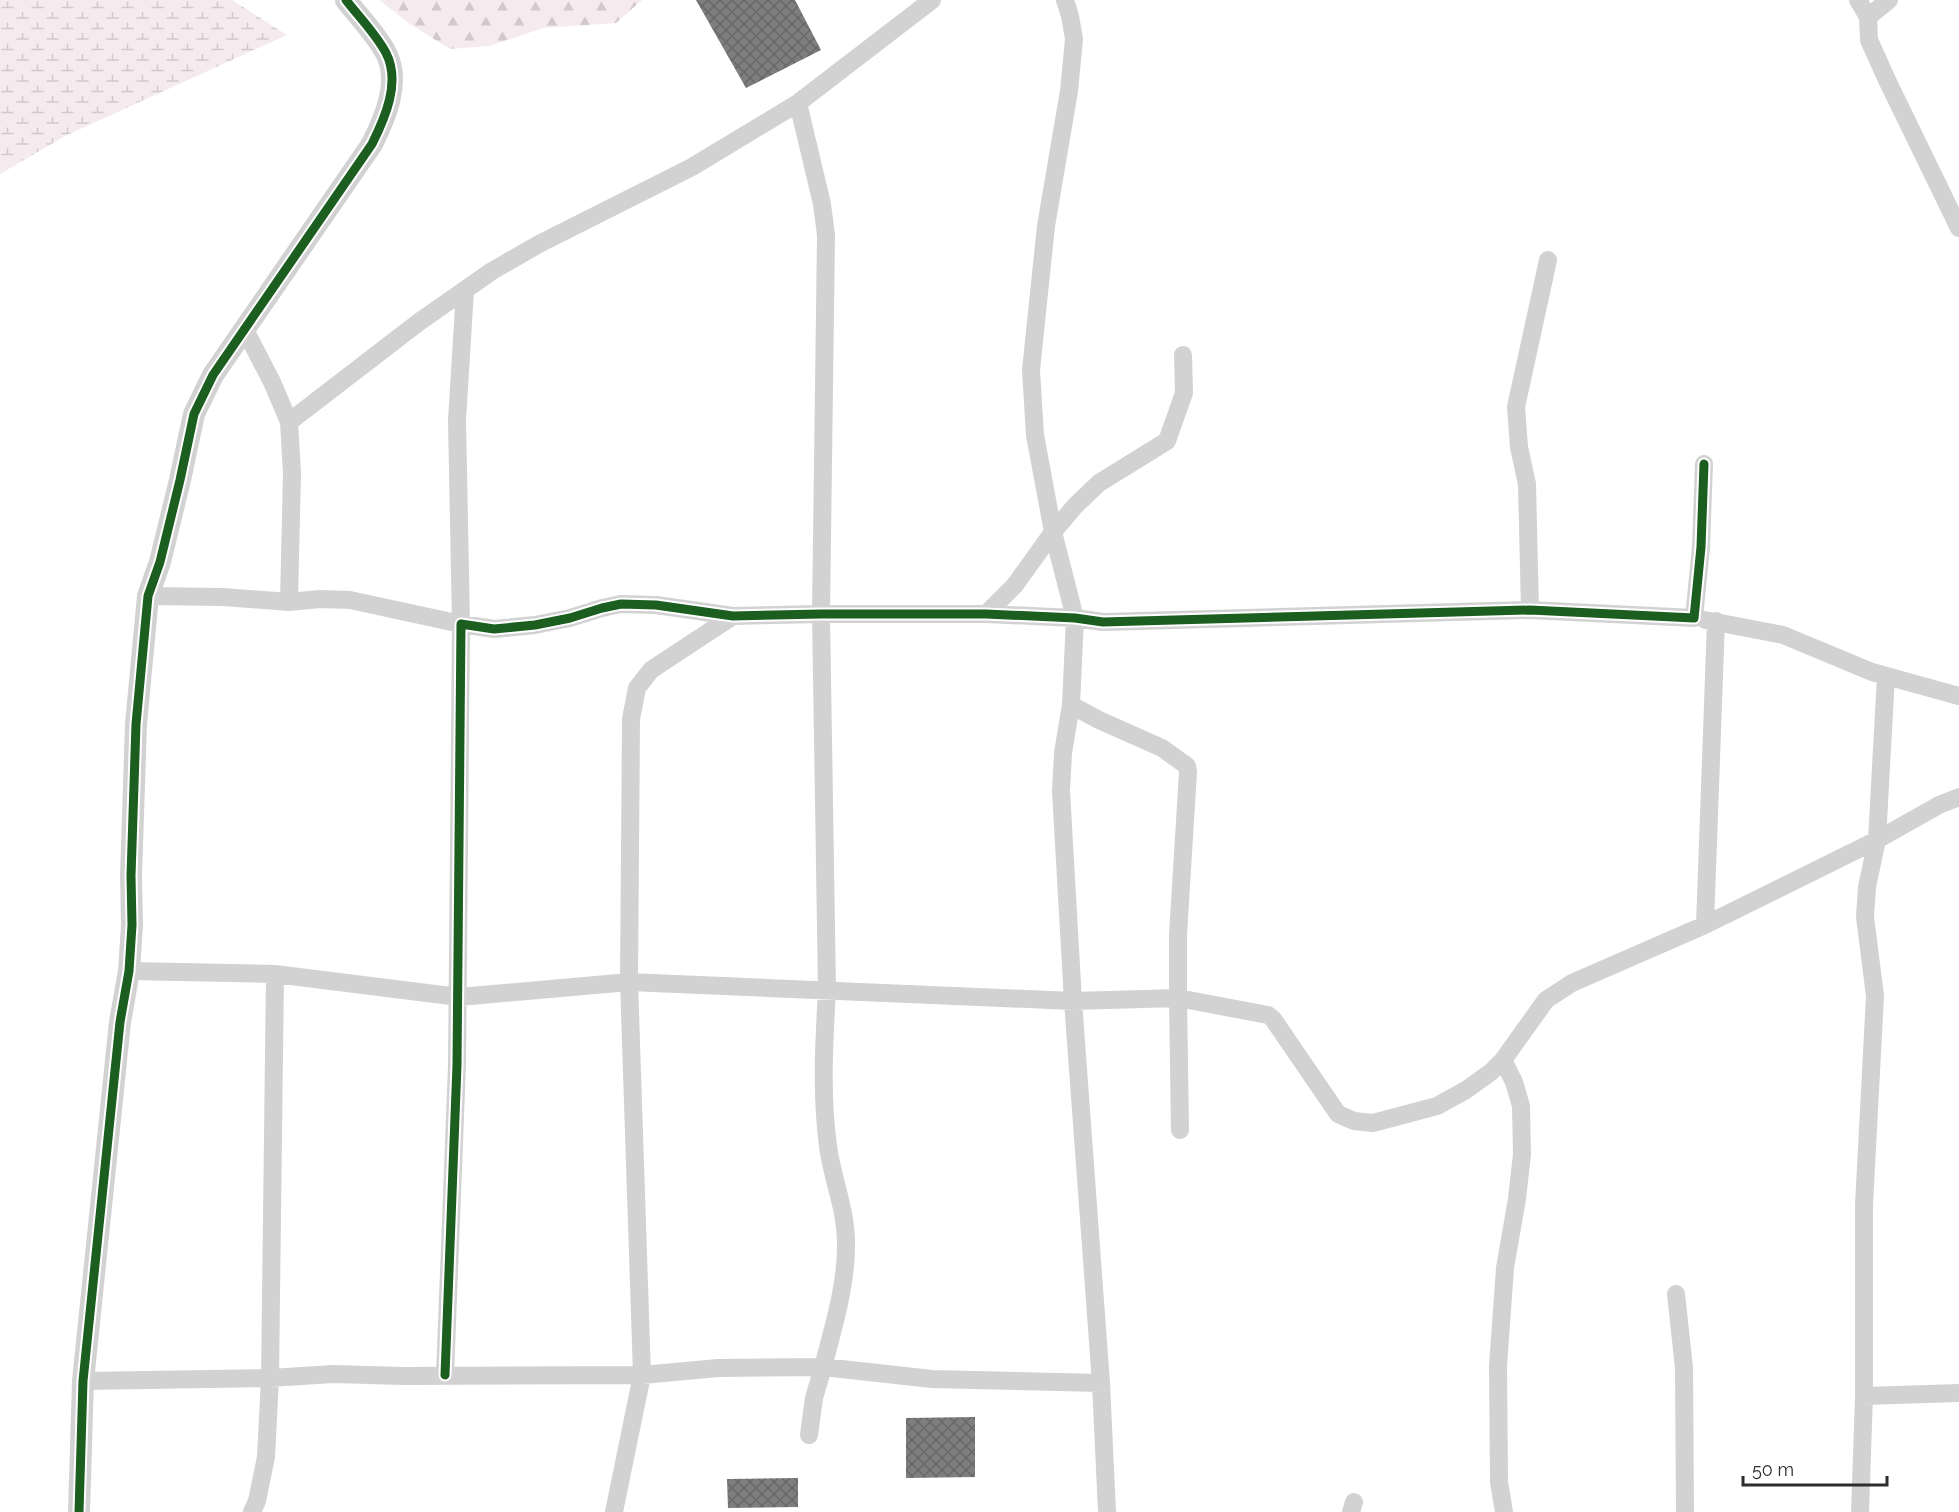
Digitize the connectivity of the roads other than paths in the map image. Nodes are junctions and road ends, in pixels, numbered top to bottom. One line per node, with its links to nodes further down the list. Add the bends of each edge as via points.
1 (346, 0): 11 (street, via 386,51 392,73 386,114 372,144)
2 (932, 0): 7 (street)
3 (1065, 0): 15 (street, via 1074,39 1046,226 1031,370 1035,435)
4 (1858, 0): 6 (street)
5 (1888, 0): 6 (street)
6 (1869, 17): 8 (street, via 1869,40)
7 (798, 103): 10 (street, via 692,167 539,244); 19 (street, via 826,235)
8 (1959, 228)
9 (1548, 260): 18 (street, via 1516,406 1527,484)
10 (465, 290): 13 (street); 25 (street, via 457,420)
11 (244, 328): 13 (street); 16 (street, via 213,375 194,414 160,562)
12 (1183, 355): 15 (street, via 1184,393 1167,441 1100,483)
13 (289, 422): 17 (street)
14 (1704, 464): 23 (street)
15 (1053, 532): 20 (street, via 1015,585); 22 (street)
16 (148, 596): 17 (street); 32 (street, via 136,724)
17 (290, 602): 25 (street, via 350,600)
18 (1530, 610): 22 (street, via 1158,622); 23 (street)
19 (821, 614): 20 (street); 21 (street); 35 (street)
20 (986, 614): 22 (street)
21 (733, 616): 25 (street, via 621,604 535,625 494,629); 34 (street, via 651,670 637,688 631,719)
22 (1076, 618): 28 (street)
23 (1694, 618): 24 (street)
24 (1716, 621): 26 (street, via 1783,635); 31 (street)
25 (461, 624): 36 (street)
26 (1886, 676): 27 (street); 30 (street)
27 (1959, 696)
28 (1071, 705): 37 (street, via 1162,748 1187,766); 38 (street, via 1061,790)
29 (1959, 797): 30 (street)
30 (1876, 840): 31 (street); 49 (street, via 1865,917 1875,996 1864,1205)
31 (1705, 925): 39 (street, via 1572,983 1546,1000)
32 (129, 971): 33 (street); 46 (street, via 119,1030)
33 (276, 974): 36 (street); 45 (street)
34 (629, 982): 35 (street); 36 (street); 44 (street)
35 (827, 990): 38 (street); 42 (street, via 824,1120 847,1245 842,1290)
36 (459, 997): 43 (street)
37 (1178, 998): 38 (street); 39 (street, via 1268,1015 1338,1114 1354,1121 1373,1123 1437,1106 1466,1090); 40 (street)
38 (1073, 1001): 47 (street)
39 (1503, 1060): 55 (street, via 1521,1106 1522,1154 1505,1268 1498,1366 1499,1471)
40 (1180, 1130)
41 (1676, 1294): 56 (street, via 1684,1368)
42 (823, 1367): 44 (street, via 718,1368); 47 (street, via 932,1379); 50 (street)
43 (444, 1375): 44 (street); 45 (street)
44 (642, 1375): 53 (street)
45 (270, 1378): 46 (street); 52 (street, via 266,1457)
46 (83, 1381): 51 (street)
47 (1101, 1383): 54 (street)
48 (1959, 1393): 49 (street)
49 (1864, 1396): 57 (street)
50 (809, 1435)
51 (80, 1512)
52 (252, 1512)
53 (614, 1512)
54 (1107, 1512)
55 (1504, 1512)
56 (1685, 1512)
57 (1860, 1512)

